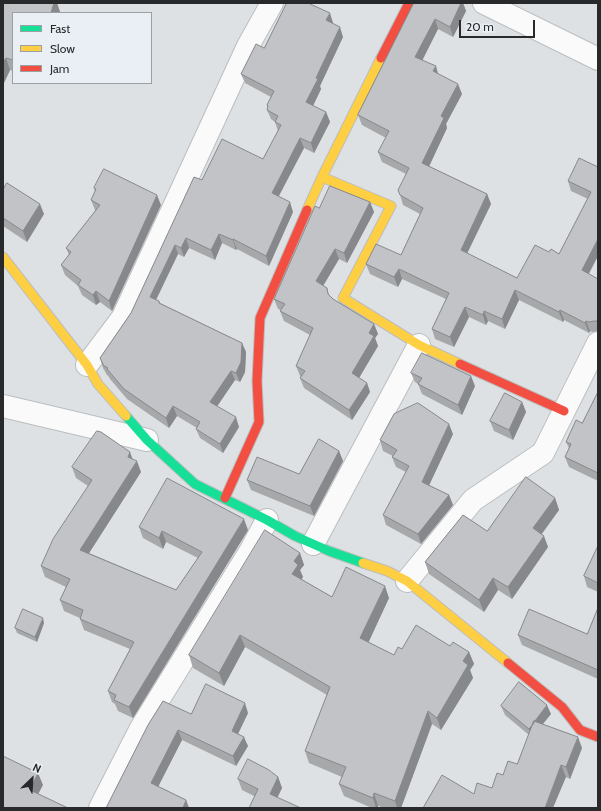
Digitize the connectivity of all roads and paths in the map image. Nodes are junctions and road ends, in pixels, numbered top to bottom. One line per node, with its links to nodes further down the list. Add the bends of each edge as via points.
1 (272, 3): 9 (street, via 248,46 123,318)
2 (409, 3): 5 (street)
3 (496, 6): 4 (street)
4 (598, 59)
5 (322, 178): 8 (street, via 391,206 343,298); 13 (street, via 260,318 257,381 259,422)
6 (3, 257): 9 (street)
7 (598, 343): 11 (street)
8 (419, 345): 11 (street); 15 (street)
9 (87, 365): 12 (street, via 98,384)
10 (3, 406): 12 (street)
11 (564, 411): 16 (street, via 543,453 473,500)
12 (147, 440): 13 (street, via 195,484)
13 (225, 498): 14 (street)
14 (267, 520): 15 (street); 18 (street, via 140,728)
15 (313, 544): 16 (street)
16 (407, 581): 17 (street, via 562,708 580,730)
17 (598, 737)
18 (100, 808)

